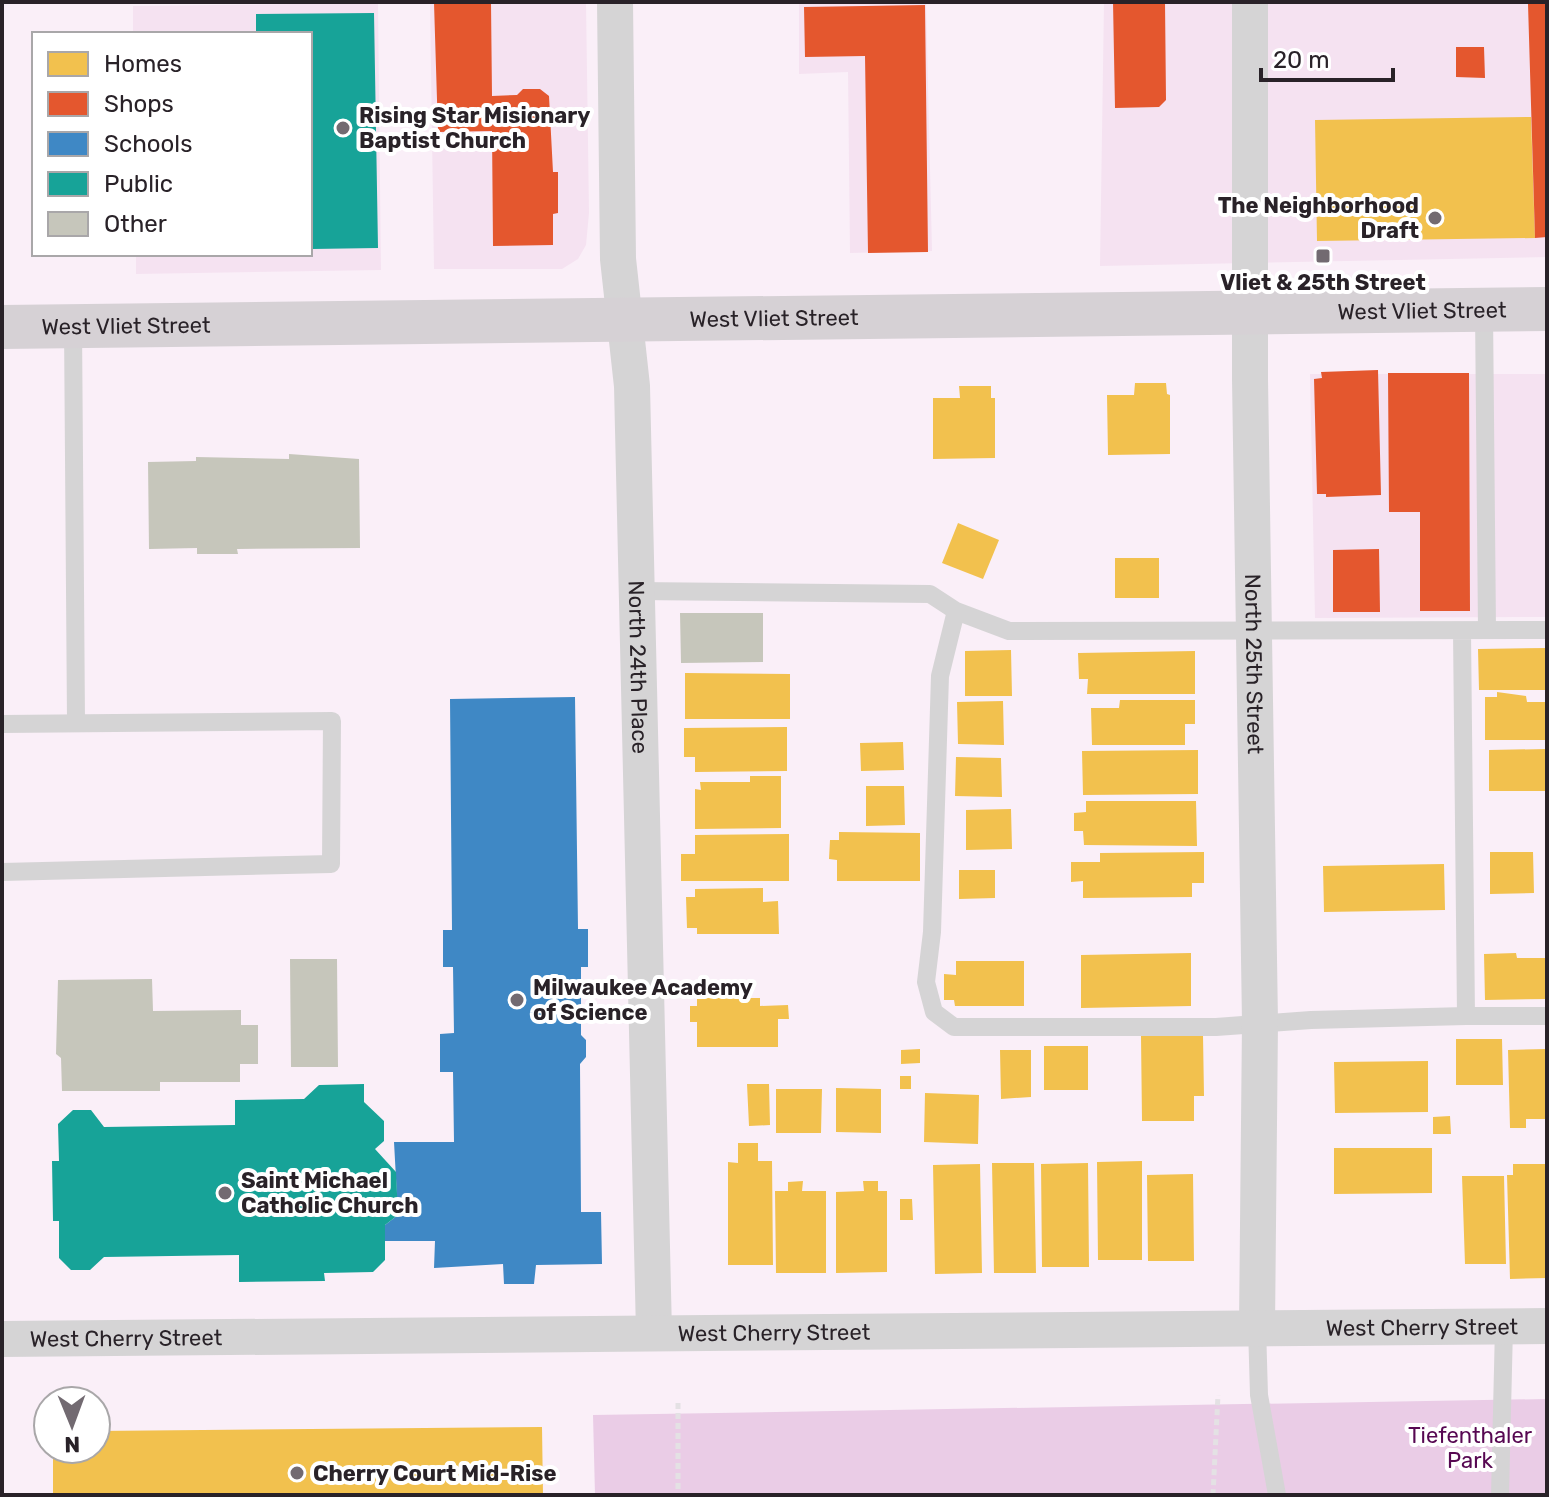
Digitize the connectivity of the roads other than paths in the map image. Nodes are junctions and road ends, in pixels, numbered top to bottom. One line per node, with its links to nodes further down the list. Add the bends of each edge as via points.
1 (615, 2): 6 (street, North 24th Place, via 618,259)
2 (1250, 2): 5 (street, North 25th Street)
3 (1547, 309): 4 (street, West Vliet Street)
4 (1484, 310): 5 (street, West Vliet Street); 11 (lane)
5 (1250, 312): 6 (street, West Vliet Street); 14 (street, North 25th Street)
6 (625, 319): 7 (street, West Vliet Street); 9 (street, North 24th Place, via 632,386)
7 (73, 325): 8 (street, West Vliet Street); 15 (lane)
8 (2, 327)
9 (636, 591): 10 (lane, via 930,594); 24 (street, North 24th Place)
10 (956, 611): 14 (lane, via 1009,631); 20 (lane, via 940,676 926,982 934,1012 954,1027 1216,1027)
11 (1487, 630): 12 (lane); 13 (lane)
12 (1547, 630)
13 (1462, 631): 14 (lane); 18 (lane)
14 (1256, 633): 20 (street, North 25th Street)
15 (76, 721): 16 (lane); 17 (lane, via 332,721 331,864)
16 (2, 724)
17 (2, 872)
18 (1466, 1016): 19 (lane); 20 (lane)
19 (1547, 1016)
20 (1260, 1022): 22 (street, North 25th Street)
21 (1547, 1326): 23 (street, West Cherry Street)
22 (1257, 1327): 23 (street, West Cherry Street); 24 (street, West Cherry Street); 26 (lane, via 1259,1395)
23 (1504, 1327): 27 (lane)
24 (654, 1333): 25 (street, West Cherry Street)
25 (2, 1339)
26 (1277, 1495)
27 (1500, 1495)

